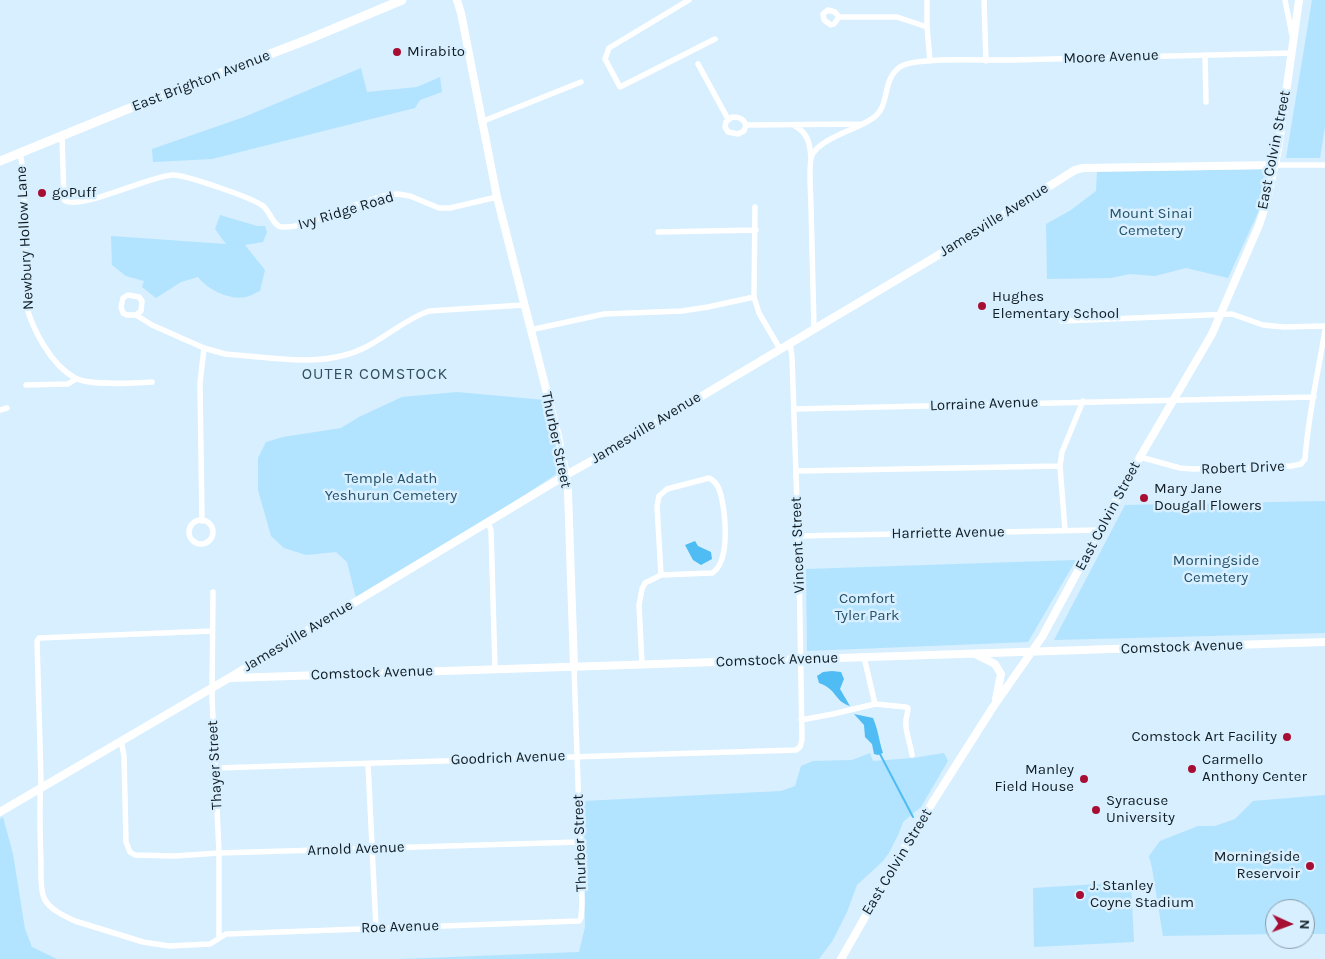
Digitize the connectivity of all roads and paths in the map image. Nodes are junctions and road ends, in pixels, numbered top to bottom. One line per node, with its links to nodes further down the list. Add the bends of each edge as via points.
1 (402, 0): 24 (main road, East Brighton Avenue)
2 (457, 0): 20 (street, Thurber Street)
3 (689, 0): 10 (street, via 609,48 605,59 620,87)
4 (927, 0): 9 (street)
5 (984, 0): 14 (street)
6 (1285, 0): 11 (street, East Colvin Street)
7 (1300, 0): 11 (street, East Colvin Street)
8 (839, 17): 9 (street, via 897,17)
9 (927, 27): 15 (street)
10 (716, 39)
11 (1294, 40): 12 (street, East Colvin Street)
12 (1292, 53): 13 (street, Moore Avenue); 28 (street, East Colvin Street)
13 (1205, 55): 14 (street, Moore Avenue); 18 (street)
14 (986, 60): 15 (street, Moore Avenue)
15 (930, 61): 21 (street, Moore Avenue, via 908,63 894,72 882,110)
16 (698, 64): 19 (street)
17 (581, 82): 20 (street)
18 (1206, 102)
19 (728, 119): 22 (street, via 738,117); 22 (street, via 725,127 732,134 744,131)
20 (481, 122): 30 (street, Thurber Street)
21 (865, 124): 23 (street); 26 (street, Moore Avenue, via 829,140 817,148)
22 (746, 125): 23 (street)
23 (793, 125): 26 (street, via 803,130 807,137)
24 (62, 136): 25 (main road, East Brighton Avenue); 30 (street, Ivy Ridge Road, via 64,200 68,202 96,198 161,177 180,176 263,206 282,227 301,224 388,194 410,196 439,208)
25 (20, 153): 27 (main road, East Brighton Avenue); 45 (street, Newbury Hollow Lane, via 26,305 43,346)
26 (811, 158): 39 (street)
27 (0, 161)
28 (1275, 164): 29 (street, Jamesville Avenue); 37 (street, East Colvin Street, via 1259,225); 39 (street, Jamesville Avenue, via 1075,170 972,236)
29 (1325, 165)
30 (497, 197): 35 (street, Thurber Street)
31 (755, 207): 32 (street)
32 (756, 230): 33 (street); 34 (street)
33 (658, 232)
34 (754, 297): 41 (street, via 682,311 604,314); 44 (street)
35 (524, 305): 41 (street, Thurber Street); 43 (street, via 429,311 365,347 335,357 304,360 226,354)
36 (136, 315): 43 (street)
37 (1221, 315): 38 (street); 40 (street, via 1232,314 1263,325); 49 (street, East Colvin Street)
38 (1062, 321)
39 (814, 328): 42 (street, Jamesville Avenue)
40 (1325, 328): 48 (street, Robert Drive)
41 (530, 330): 55 (street, Thurber Street)
42 (790, 343): 44 (street, Jamesville Avenue); 51 (street, Vincent Street)
43 (204, 348): 56 (street, via 200,383)
44 (780, 349): 55 (street, Jamesville Avenue)
45 (76, 379): 46 (street); 47 (street, via 68,384)
46 (152, 382)
47 (26, 385)
48 (1314, 396): 49 (street, Lorraine Avenue); 52 (street, Robert Drive, via 1305,459 1301,464 1193,469)
49 (1174, 400): 50 (street, Lorraine Avenue); 52 (street, East Colvin Street)
50 (1083, 401): 51 (street, Lorraine Avenue); 53 (street, via 1062,452)
51 (794, 409): 54 (street, Vincent Street)
52 (1140, 457): 59 (street, East Colvin Street)
53 (1060, 466): 54 (street); 58 (street)
54 (796, 471): 60 (street, Vincent Street)
55 (566, 475): 57 (street, Jamesville Avenue); 70 (street, Thurber Street)
56 (202, 521): 56 (street, via 192,526 189,533 199,544 210,540 213,533)
57 (488, 523): 71 (street, via 491,530); 72 (street, Jamesville Avenue)
58 (1065, 530): 59 (street, Harriette Avenue); 60 (street, Harriette Avenue)
59 (1100, 530): 65 (street, East Colvin Street)
60 (797, 536): 68 (street, Vincent Street)
61 (661, 575): 61 (street, via 712,573 721,564 725,525 719,488 714,481 708,478 667,489 659,496); 69 (street, via 645,583 642,590 639,605)
62 (213, 592): 63 (street, Thayer Street)
63 (212, 631): 73 (street, Thayer Street); 83 (street, Roe Avenue, via 39,638 36,644)
64 (1325, 642): 65 (street, Comstock Avenue)
65 (1032, 651): 66 (street, Comstock Avenue); 75 (street, East Colvin Street)
66 (973, 653): 67 (street, Comstock Avenue); 75 (street, via 998,666 1001,674)
67 (864, 657): 68 (street, Comstock Avenue); 74 (street)
68 (800, 659): 69 (street, Comstock Avenue); 76 (street, Vincent Street)
69 (642, 664): 70 (street, Comstock Avenue)
70 (574, 666): 71 (street, Comstock Avenue); 80 (street, Thurber Street)
71 (495, 669): 72 (street, Comstock Avenue)
72 (229, 678): 73 (street, Jamesville Avenue)
73 (213, 686): 77 (street, Jamesville Avenue); 82 (street, Thayer Street)
74 (874, 704): 76 (street); 79 (street, via 908,708 906,729)
75 (993, 708): 91 (street, East Colvin Street, via 915,830)
76 (801, 720): 78 (street, Vincent Street)
77 (121, 740): 83 (street, Jamesville Avenue); 87 (street, Arnold Avenue, via 126,842 132,854)
78 (800, 747): 80 (street, Goodrich Avenue, via 796,750)
79 (912, 755)
80 (577, 756): 81 (street, Goodrich Avenue); 85 (street, Thurber Street)
81 (368, 764): 82 (street, Goodrich Avenue); 86 (street)
82 (216, 768): 87 (street, Thayer Street)
83 (41, 788): 84 (street, Jamesville Avenue); 90 (street, Roe Avenue, via 41,879 43,896 51,907 74,921 159,945 210,944)
84 (0, 812)
85 (580, 842): 86 (street, Arnold Avenue); 88 (street, Thurber Street)
86 (372, 849): 87 (street, Arnold Avenue); 89 (street)
87 (219, 853): 90 (street, Thayer Street)
88 (580, 920): 89 (street, Roe Avenue)
89 (376, 928): 90 (street, Roe Avenue, via 234,933)
90 (219, 937)
91 (842, 955): 92 (street, East Colvin Street)
92 (836, 959)

